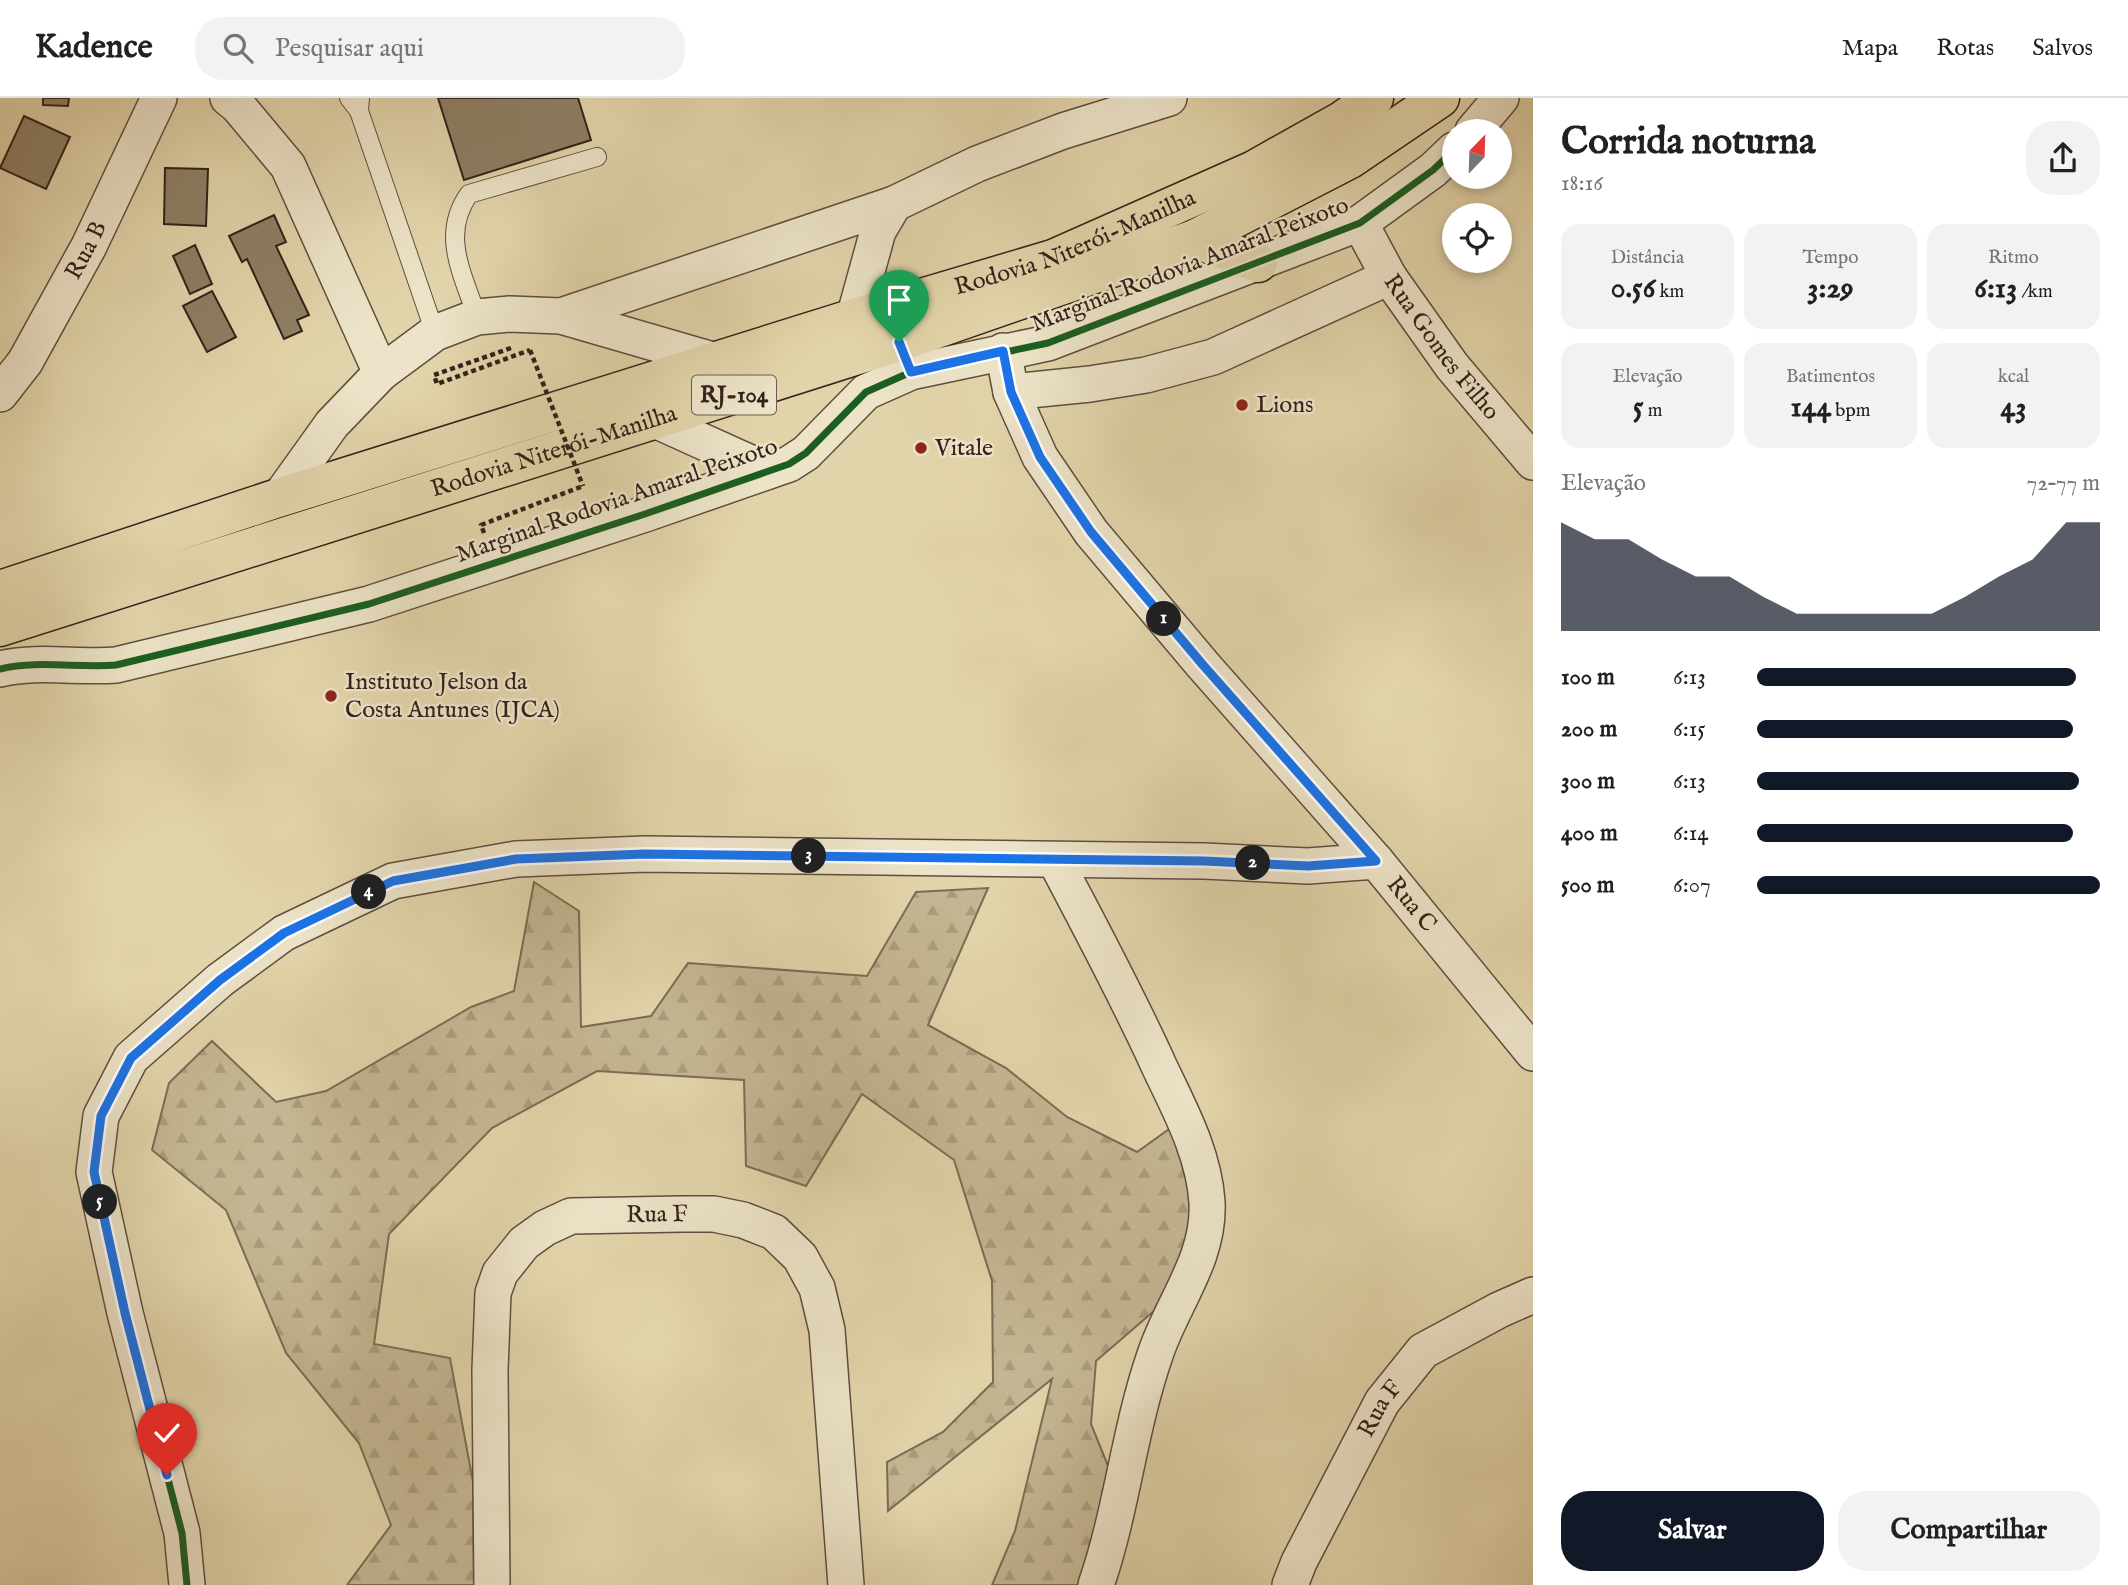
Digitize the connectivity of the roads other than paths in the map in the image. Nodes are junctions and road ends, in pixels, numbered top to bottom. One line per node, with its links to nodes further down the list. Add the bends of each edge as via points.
1 (159, 98): 25 (street, Rua B, via 89,246 25,362)
2 (228, 98): 23 (street, via 288,166)
3 (1169, 98): 11 (street, via 1051,135)
4 (1374, 98): 18 (highway, Rodovia Niterói-Manilha / RJ-104, via 1254,170 1053,259)
5 (1440, 98): 13 (highway, Rodovia Niterói-Manilha / RJ-104, via 1350,159)
6 (1501, 98): 8 (street)
7 (356, 102): 19 (lane)
8 (1483, 119)
9 (597, 157): 16 (lane, via 469,194 459,208 454,227 457,259)
10 (1442, 161): 12 (street, Marginal Rodovia Amaral Peixoto)
11 (894, 204): 17 (street); 18 (street, via 878,231)
12 (1360, 223): 14 (street, Marginal Rodovia Amaral Peixoto); 15 (street, Rua Gomes Filho)
13 (1195, 239): 14 (highway); 21 (highway, Rodovia Niterói-Manilha / RJ-104)
14 (1258, 262): 20 (street, Marginal Rodovia Amaral Peixoto, via 1048,343)
15 (1389, 277): 24 (street, via 1213,357 1146,375); 27 (street, Rua Gomes Filho, via 1452,366)
16 (493, 316): 17 (street); 19 (street)
17 (561, 316): 22 (street)
18 (854, 318): 22 (highway, Rodovia Niterói-Manilha / RJ-104)
19 (435, 333): 23 (street)
20 (1003, 351): 21 (street, Marginal Rodovia Amaral Peixoto); 24 (street, Rua C)
21 (905, 357): 26 (highway, Rodovia Niterói-Manilha / RJ-104); 28 (street, Marginal Rodovia Amaral Peixoto, via 806,453)
22 (716, 361): 29 (highway, Rodovia Niterói-Manilha / RJ-104)
23 (381, 373): 29 (street, via 332,424)
24 (1011, 392): 33 (street, Rua C, via 1040,457 1091,532)
25 (0, 394)
26 (655, 420): 28 (street); 30 (highway, Rodovia Niterói-Manilha / RJ-104)
27 (1533, 462)
28 (768, 471): 31 (street, Marginal Rodovia Amaral Peixoto, via 369,604 116,665)
29 (279, 498): 30 (highway, Rodovia Niterói-Manilha / RJ-104)
30 (1, 615): 31 (street, Marginal Rodovia Amaral Peixoto)
31 (7, 667)
32 (1055, 860): 33 (street, via 1308,866); 36 (street, via 645,854 516,859 393,881 284,933 220,980 131,1058 101,1116 94,1172 182,1532); 39 (street, via 1134,1010 1193,1138 1207,1199 1207,1233 1155,1352)
33 (1376, 861): 34 (street, Rua C)
34 (1533, 1053)
35 (1533, 1295): 40 (street, Rua F, via 1423,1351 1382,1402)
36 (187, 1585)
37 (492, 1585): 38 (street, Rua F, via 490,1370 493,1293 500,1273 524,1243 571,1216 714,1214 774,1232 800,1257 817,1289 827,1330)
38 (845, 1585)
39 (1096, 1585)
40 (1290, 1585)

